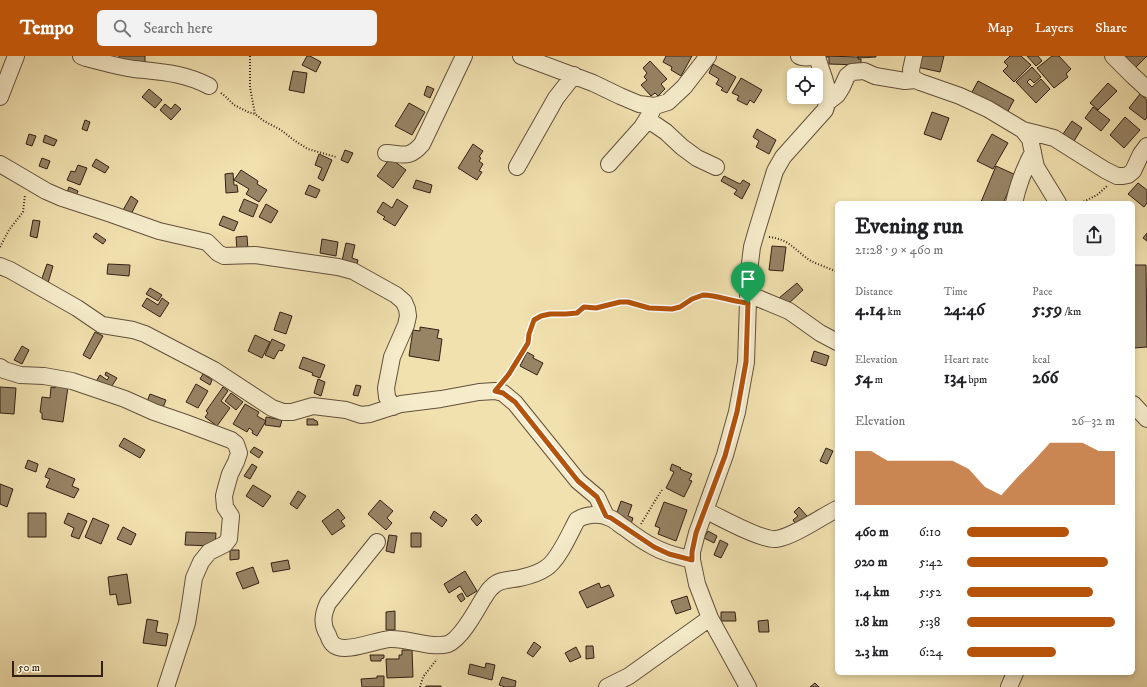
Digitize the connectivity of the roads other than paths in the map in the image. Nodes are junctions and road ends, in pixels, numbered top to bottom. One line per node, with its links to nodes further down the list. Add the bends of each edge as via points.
1 (16, 56): 14 (street)
2 (82, 56): 12 (street, via 133,69 183,75)
3 (464, 56): 20 (street, via 422,144 408,155)
4 (521, 56): 10 (street)
5 (708, 56): 16 (street, via 684,87)
6 (799, 56): 7 (street)
7 (817, 56): 15 (street, via 828,93)
8 (914, 56): 11 (street, via 911,70 912,78)
9 (1113, 56): 13 (street)
10 (574, 75): 16 (street, via 639,104); 23 (street, via 556,98)
11 (915, 80): 15 (street, via 875,76 864,71 852,72 847,76 837,95); 17 (street, via 960,96)
12 (209, 86)
13 (1147, 88)
14 (0, 97)
15 (828, 102): 28 (street, via 825,110 783,157 775,171 752,247)
16 (651, 113): 22 (street); 24 (street, via 666,132 697,158)
17 (1023, 130): 18 (street, via 1054,138 1117,176 1128,175 1133,171); 19 (street, via 1030,139)
18 (1147, 146)
19 (1033, 152): 25 (street, via 1024,168); 26 (street, via 1036,167)
20 (386, 153)
21 (0, 164): 31 (street, via 46,191 70,201 159,231 207,242 218,254 224,256 255,256 338,267 353,271 396,295 404,302 408,316 392,357 386,388 387,397)
22 (609, 164)
23 (517, 167)
24 (716, 167)
25 (1015, 201)
26 (1057, 201)
27 (0, 266): 31 (street, via 77,308 102,325 145,334 196,360 272,408 283,412 313,406 346,410 361,415)
28 (748, 298): 29 (street, via 789,311); 34 (street, via 746,362 737,412 725,456)
29 (835, 341)
30 (0, 367): 41 (street, via 20,375 44,376 72,382 125,399 236,444 236,462 224,496 225,507 231,516 229,539 225,544 209,552 194,578 187,623)
31 (393, 406): 36 (street, via 479,392 503,393 515,402 578,481 597,497)
32 (1135, 406): 33 (street)
33 (1147, 419)
34 (705, 510): 35 (street, via 762,537 775,539 789,535); 38 (street, via 695,538)
35 (835, 510)
36 (606, 516): 37 (street, via 594,515 577,520 559,554 546,568 491,587 469,622 456,639 448,644 438,646 391,639 340,648 333,645 326,632 323,625 324,613 328,603); 38 (street, via 659,550)
37 (376, 542)
38 (692, 560): 39 (street, via 697,584)
39 (710, 618): 42 (street, via 629,676); 43 (street)
40 (1014, 675): 44 (street)
41 (166, 687)
42 (607, 687)
43 (748, 687)
44 (1009, 687)

